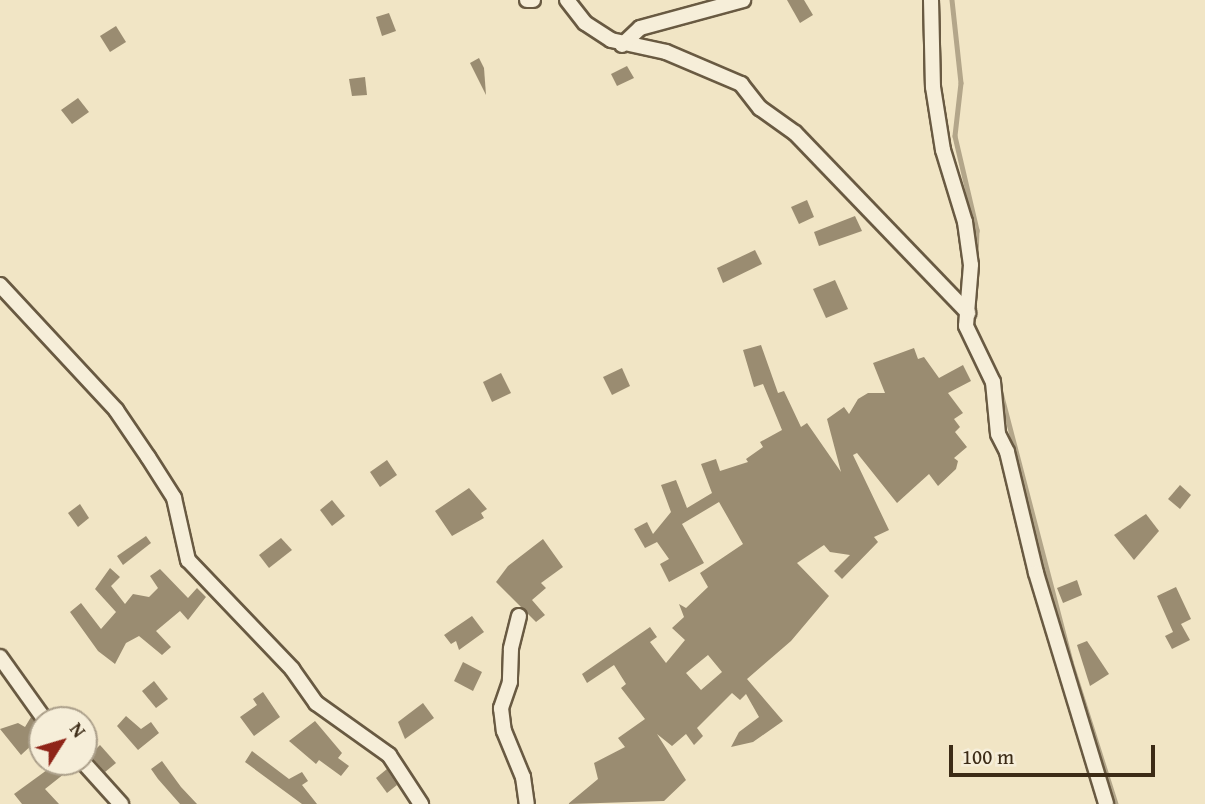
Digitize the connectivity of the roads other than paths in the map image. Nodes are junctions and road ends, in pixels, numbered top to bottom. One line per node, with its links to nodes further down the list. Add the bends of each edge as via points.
1 (527, 0): 2 (street)
2 (533, 0)
3 (567, 0): 6 (street, via 586,23)
4 (743, 0): 6 (street, via 640,28)
5 (931, 0): 8 (street, via 933,87 971,265)
6 (622, 45): 8 (street, via 666,52 741,85 760,108 795,133)
7 (0, 285): 14 (street, via 107,401 149,457 174,498 188,560 283,659 316,703 389,755)
8 (968, 313): 16 (street, via 970,341 993,382 998,433)
9 (519, 615): 15 (street, via 510,682 501,708 503,731 523,777)
10 (0, 657): 11 (street)
11 (35, 706)
12 (96, 776): 13 (street)
13 (121, 804)
14 (421, 804)
15 (527, 804)
16 (1106, 804)

